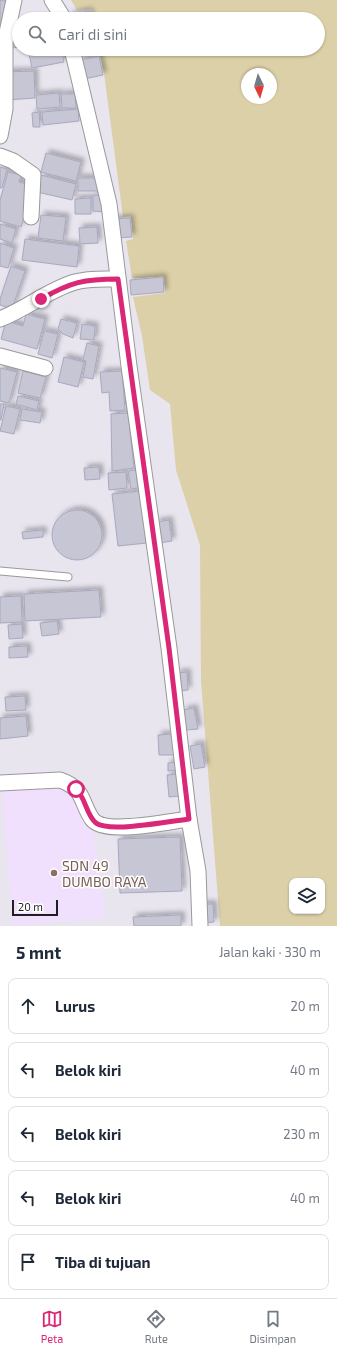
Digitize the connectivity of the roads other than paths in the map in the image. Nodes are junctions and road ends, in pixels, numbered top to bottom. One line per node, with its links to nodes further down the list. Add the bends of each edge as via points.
1 (14, 0): 5 (street, via 5,42 4,109)
2 (52, 0): 3 (street)
3 (60, 12)
4 (74, 56): 8 (street, via 109,204)
5 (0, 136)
6 (0, 156): 7 (street, via 13,161 33,175)
7 (31, 217)
8 (118, 279): 9 (street, via 76,282); 15 (street, via 169,648)
9 (0, 319)
10 (0, 356): 11 (street)
11 (45, 368)
12 (0, 571): 13 (lane)
13 (68, 577)
14 (0, 783): 15 (street, via 60,780 79,792 93,820 104,827)
15 (189, 819): 16 (street, via 198,871)
16 (200, 926)

